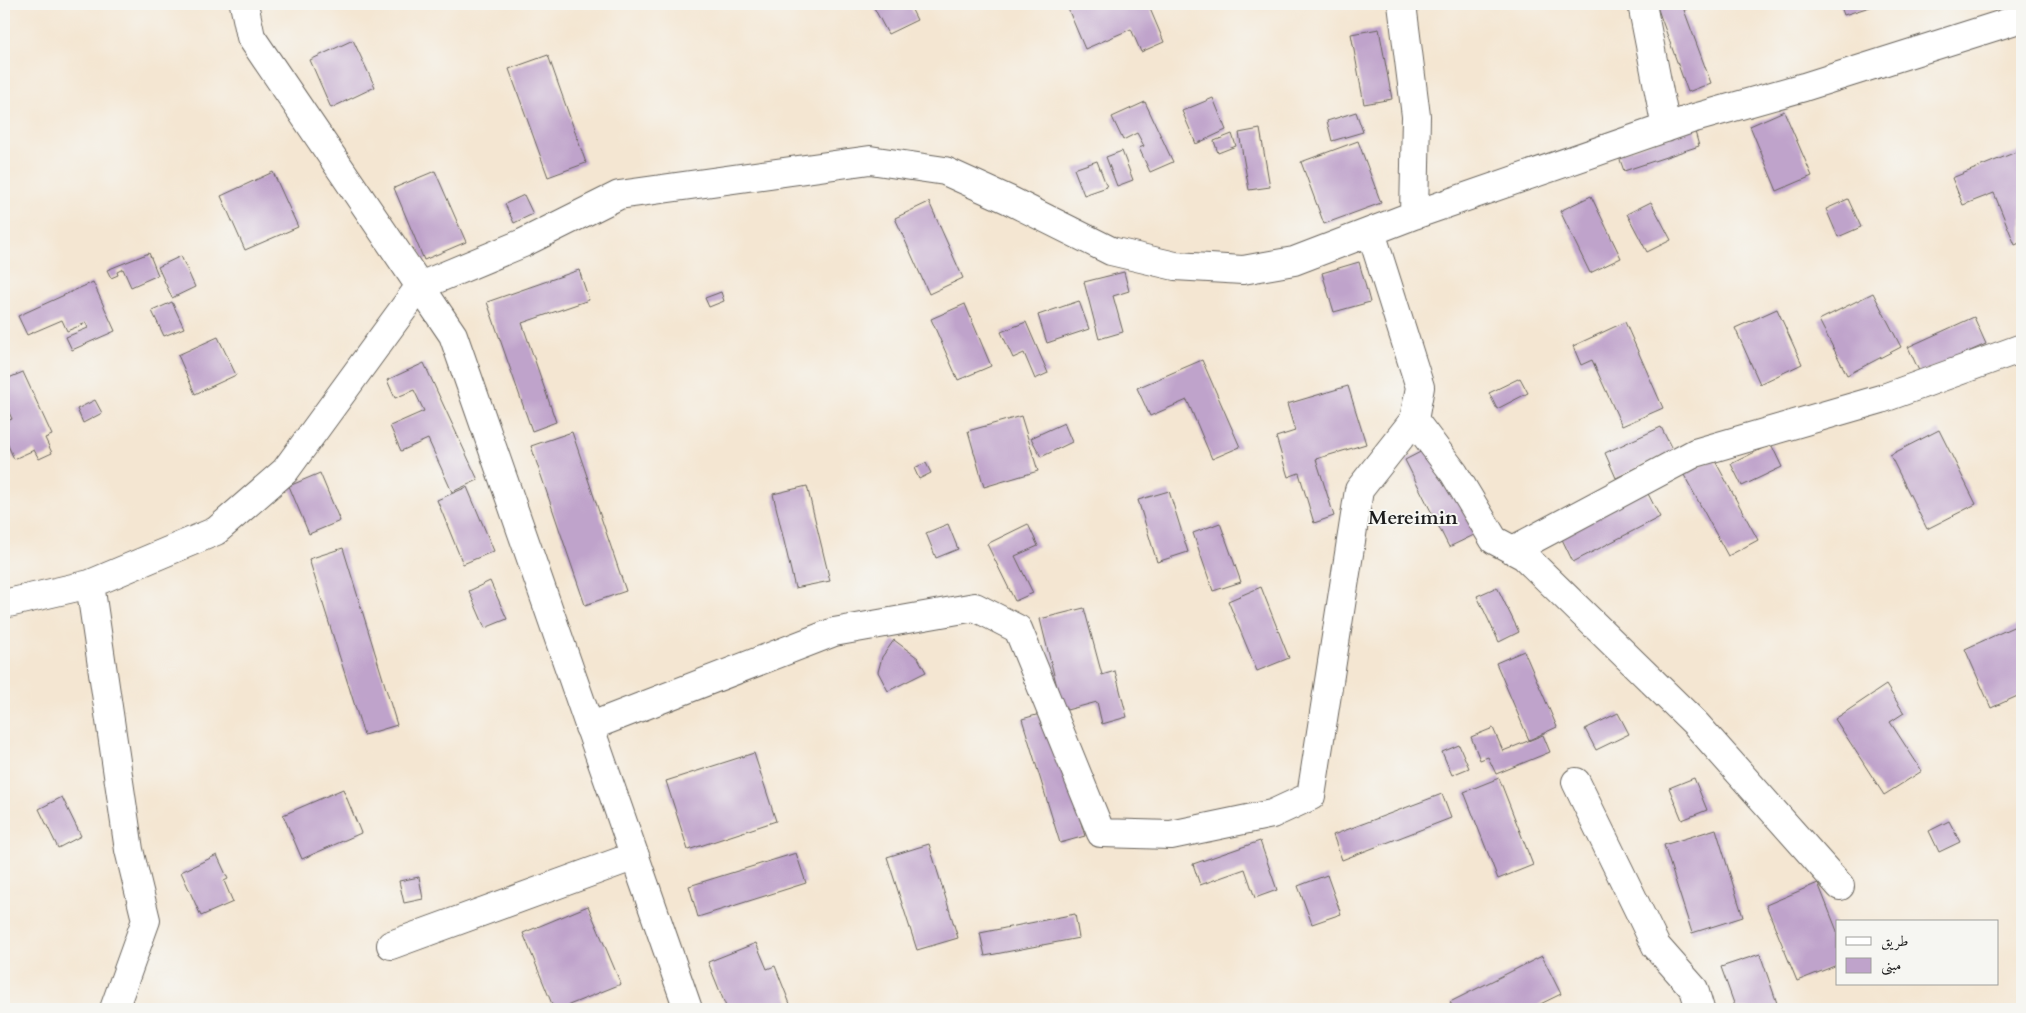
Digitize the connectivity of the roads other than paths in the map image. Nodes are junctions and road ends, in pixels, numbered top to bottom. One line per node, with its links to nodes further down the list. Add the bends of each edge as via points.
1 (244, 4): 8 (street, via 250,37)
2 (1402, 4): 6 (street, via 1416,116)
3 (1642, 4): 5 (street)
4 (2022, 18): 5 (street)
5 (1666, 128): 6 (street)
6 (1414, 216): 7 (street)
7 (1371, 232): 8 (street, via 1294,261 1243,270 1175,266 1110,251 945,171 870,160 620,195 523,243); 10 (street, via 1420,387)
8 (420, 286): 12 (street, via 285,471 216,531); 14 (street, via 453,335)
9 (2022, 348): 11 (street, via 1881,399 1695,453)
10 (1414, 420): 11 (street, via 1454,473 1494,540); 14 (street, via 1359,490 1311,796 1272,814 1171,835 1101,833 1018,629 975,607 834,632)
11 (1513, 550): 17 (street, via 1524,556 1696,724)
12 (90, 584): 13 (street); 19 (street, via 129,850 146,920)
13 (4, 604)
14 (589, 727): 16 (street)
15 (1576, 782): 21 (street, via 1656,946 1694,989)
16 (635, 856): 18 (street); 20 (street)
17 (1840, 886)
18 (391, 945)
19 (114, 1009)
20 (688, 1009)
21 (1700, 1009)

